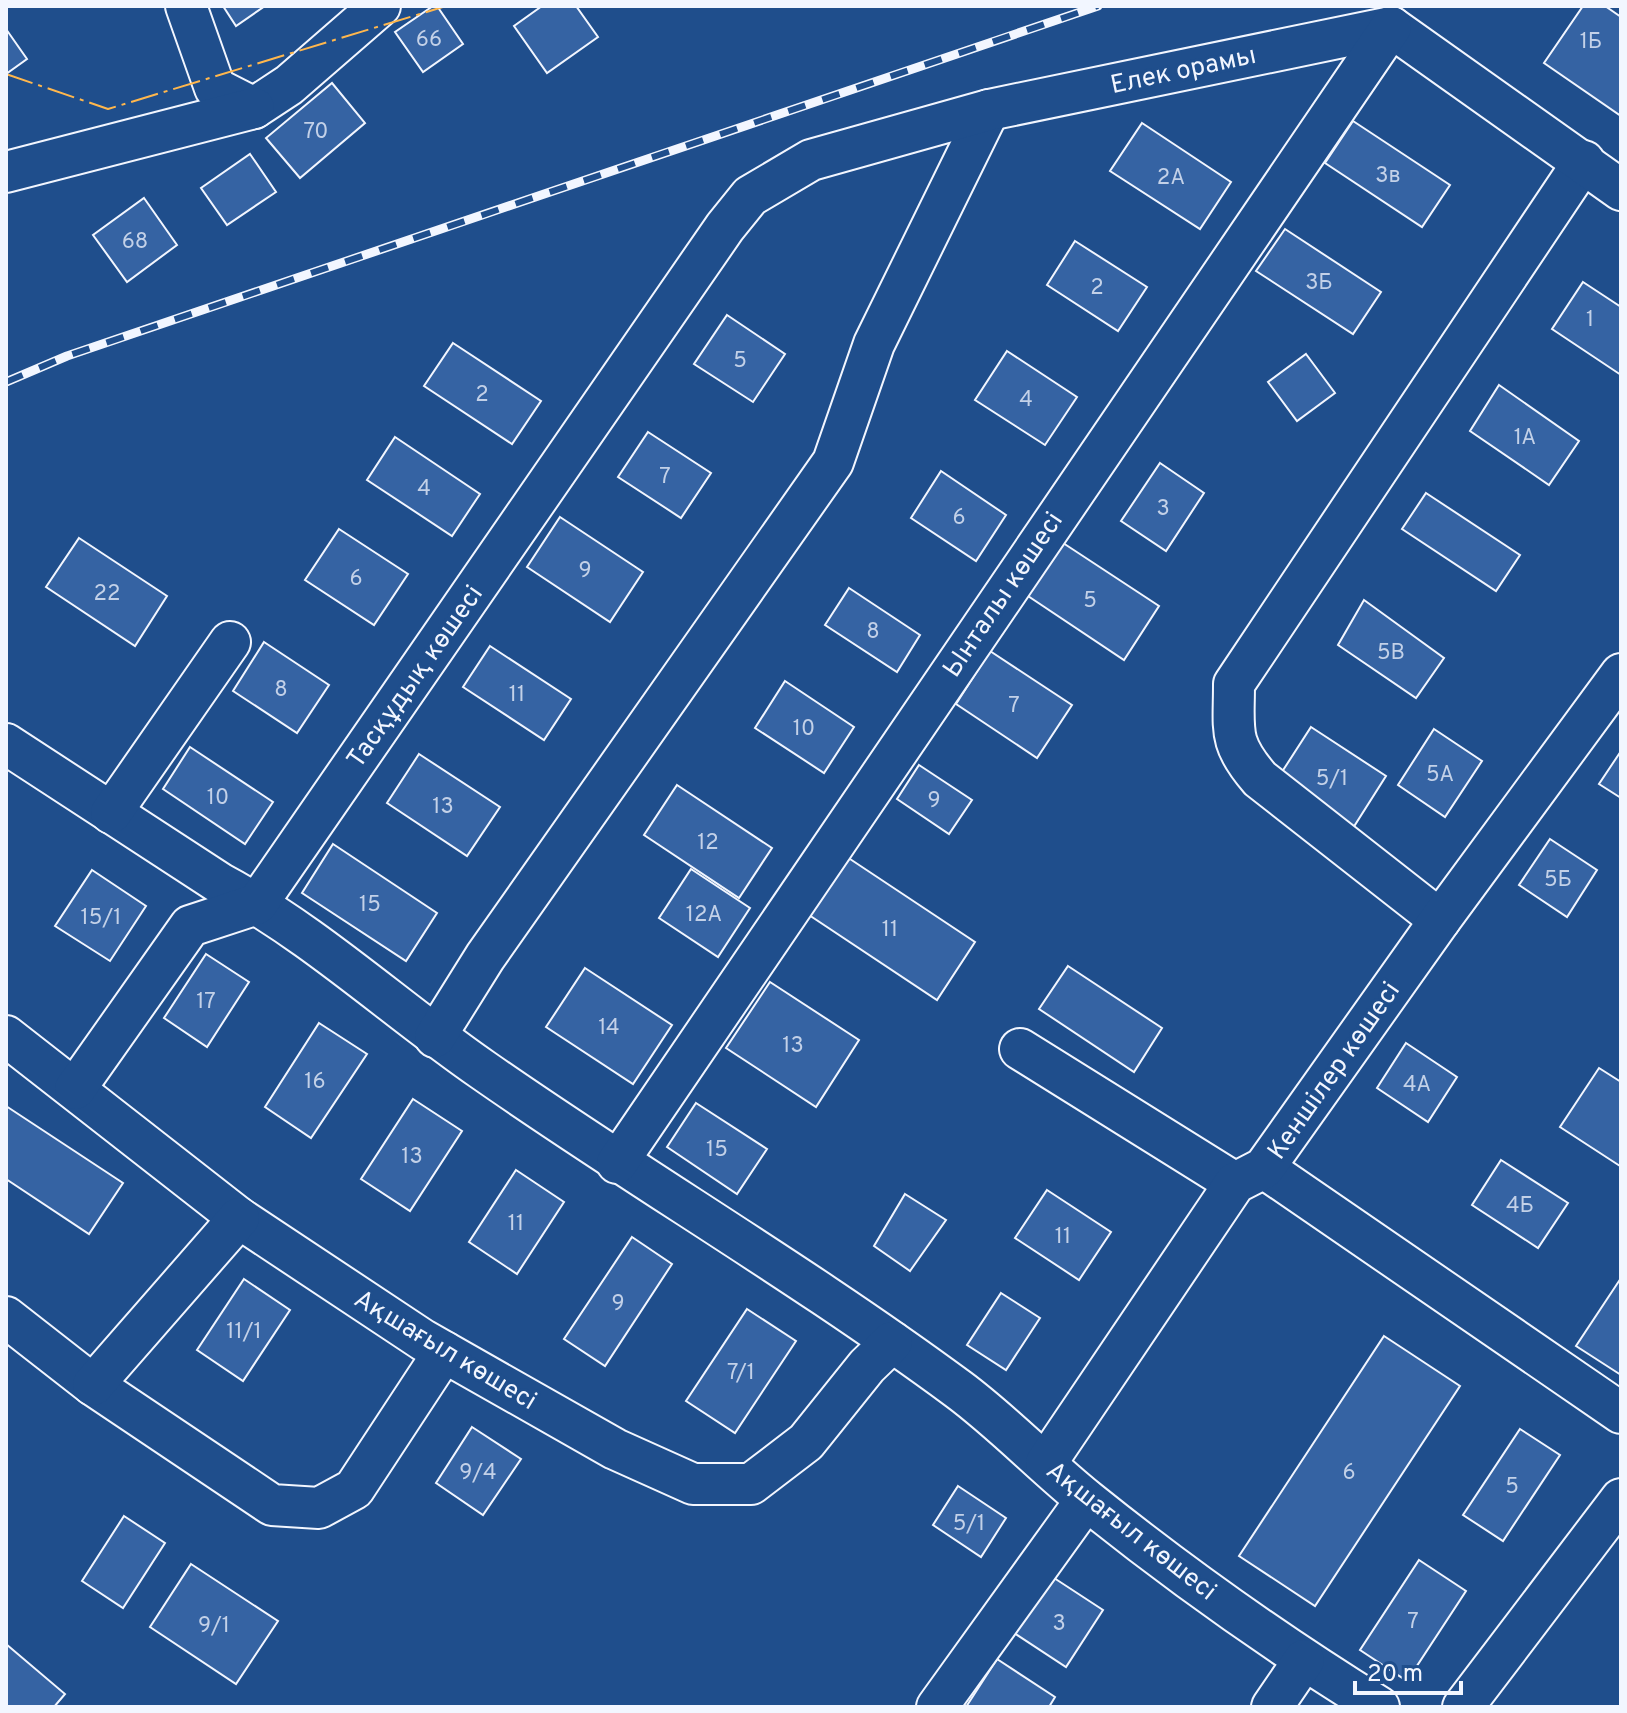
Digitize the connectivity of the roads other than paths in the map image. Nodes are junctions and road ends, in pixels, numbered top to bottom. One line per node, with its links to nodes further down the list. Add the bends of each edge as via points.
1 (186, 6): 4 (street, via 215,88)
2 (380, 6): 4 (street, via 289,85)
3 (1391, 27): 5 (street, Елек орамы); 6 (street); 20 (street, Ынталы көшесі)
4 (254, 108): 7 (street)
5 (989, 110): 9 (street, Елек орамы, via 811,160 750,196); 17 (street, via 874,344 833,462 485,957)
6 (1584, 161): 8 (street); 15 (street, via 1234,684 1238,753)
7 (6, 172)
8 (1621, 190)
9 (725, 227): 14 (street, Тасқұдық көшесі)
10 (230, 642): 13 (street)
11 (1621, 674): 15 (street, Кеншілер көшесі)
12 (6, 744): 13 (street, Ақшағыл көшесі)
13 (111, 813): 14 (street, Ақшағыл көшесі)
14 (257, 904): 17 (street, Ақшағыл көшесі); 19 (street, via 190,926)
15 (1440, 920): 21 (street, Кеншілер көшесі)
16 (6, 1036): 19 (street, Ақшағыл көшесі)
17 (435, 1037): 20 (street, Ақшағыл көшесі)
18 (1020, 1049): 21 (street)
19 (75, 1089): 22 (street, Ақшағыл көшесі)
20 (617, 1163): 24 (street, Ақшағыл көшесі)
21 (1249, 1176): 27 (street); 28 (street, Кеншілер көшесі)
22 (239, 1218): 25 (street, Ақшағыл көшесі); 26 (street)
23 (6, 1317): 26 (street)
24 (892, 1342): 25 (street, Ақшағыл көшесі, via 806,1442 751,1484 693,1484 615,1449); 28 (street, Ақшағыл көшесі, via 962,1391)
25 (444, 1352): 26 (street, via 354,1489 319,1508 272,1505)
26 (93, 1385)
27 (1621, 1413)
28 (1046, 1463): 30 (street, Ақшағыл көшесі)
29 (1621, 1499): 35 (street)
30 (1086, 1500): 31 (street, Ақшағыл көшесі); 32 (street)
31 (1304, 1660): 33 (street); 34 (street, Ақшағыл көшесі)
32 (937, 1707)
33 (1272, 1707)
34 (1379, 1707)
35 (1463, 1707)

